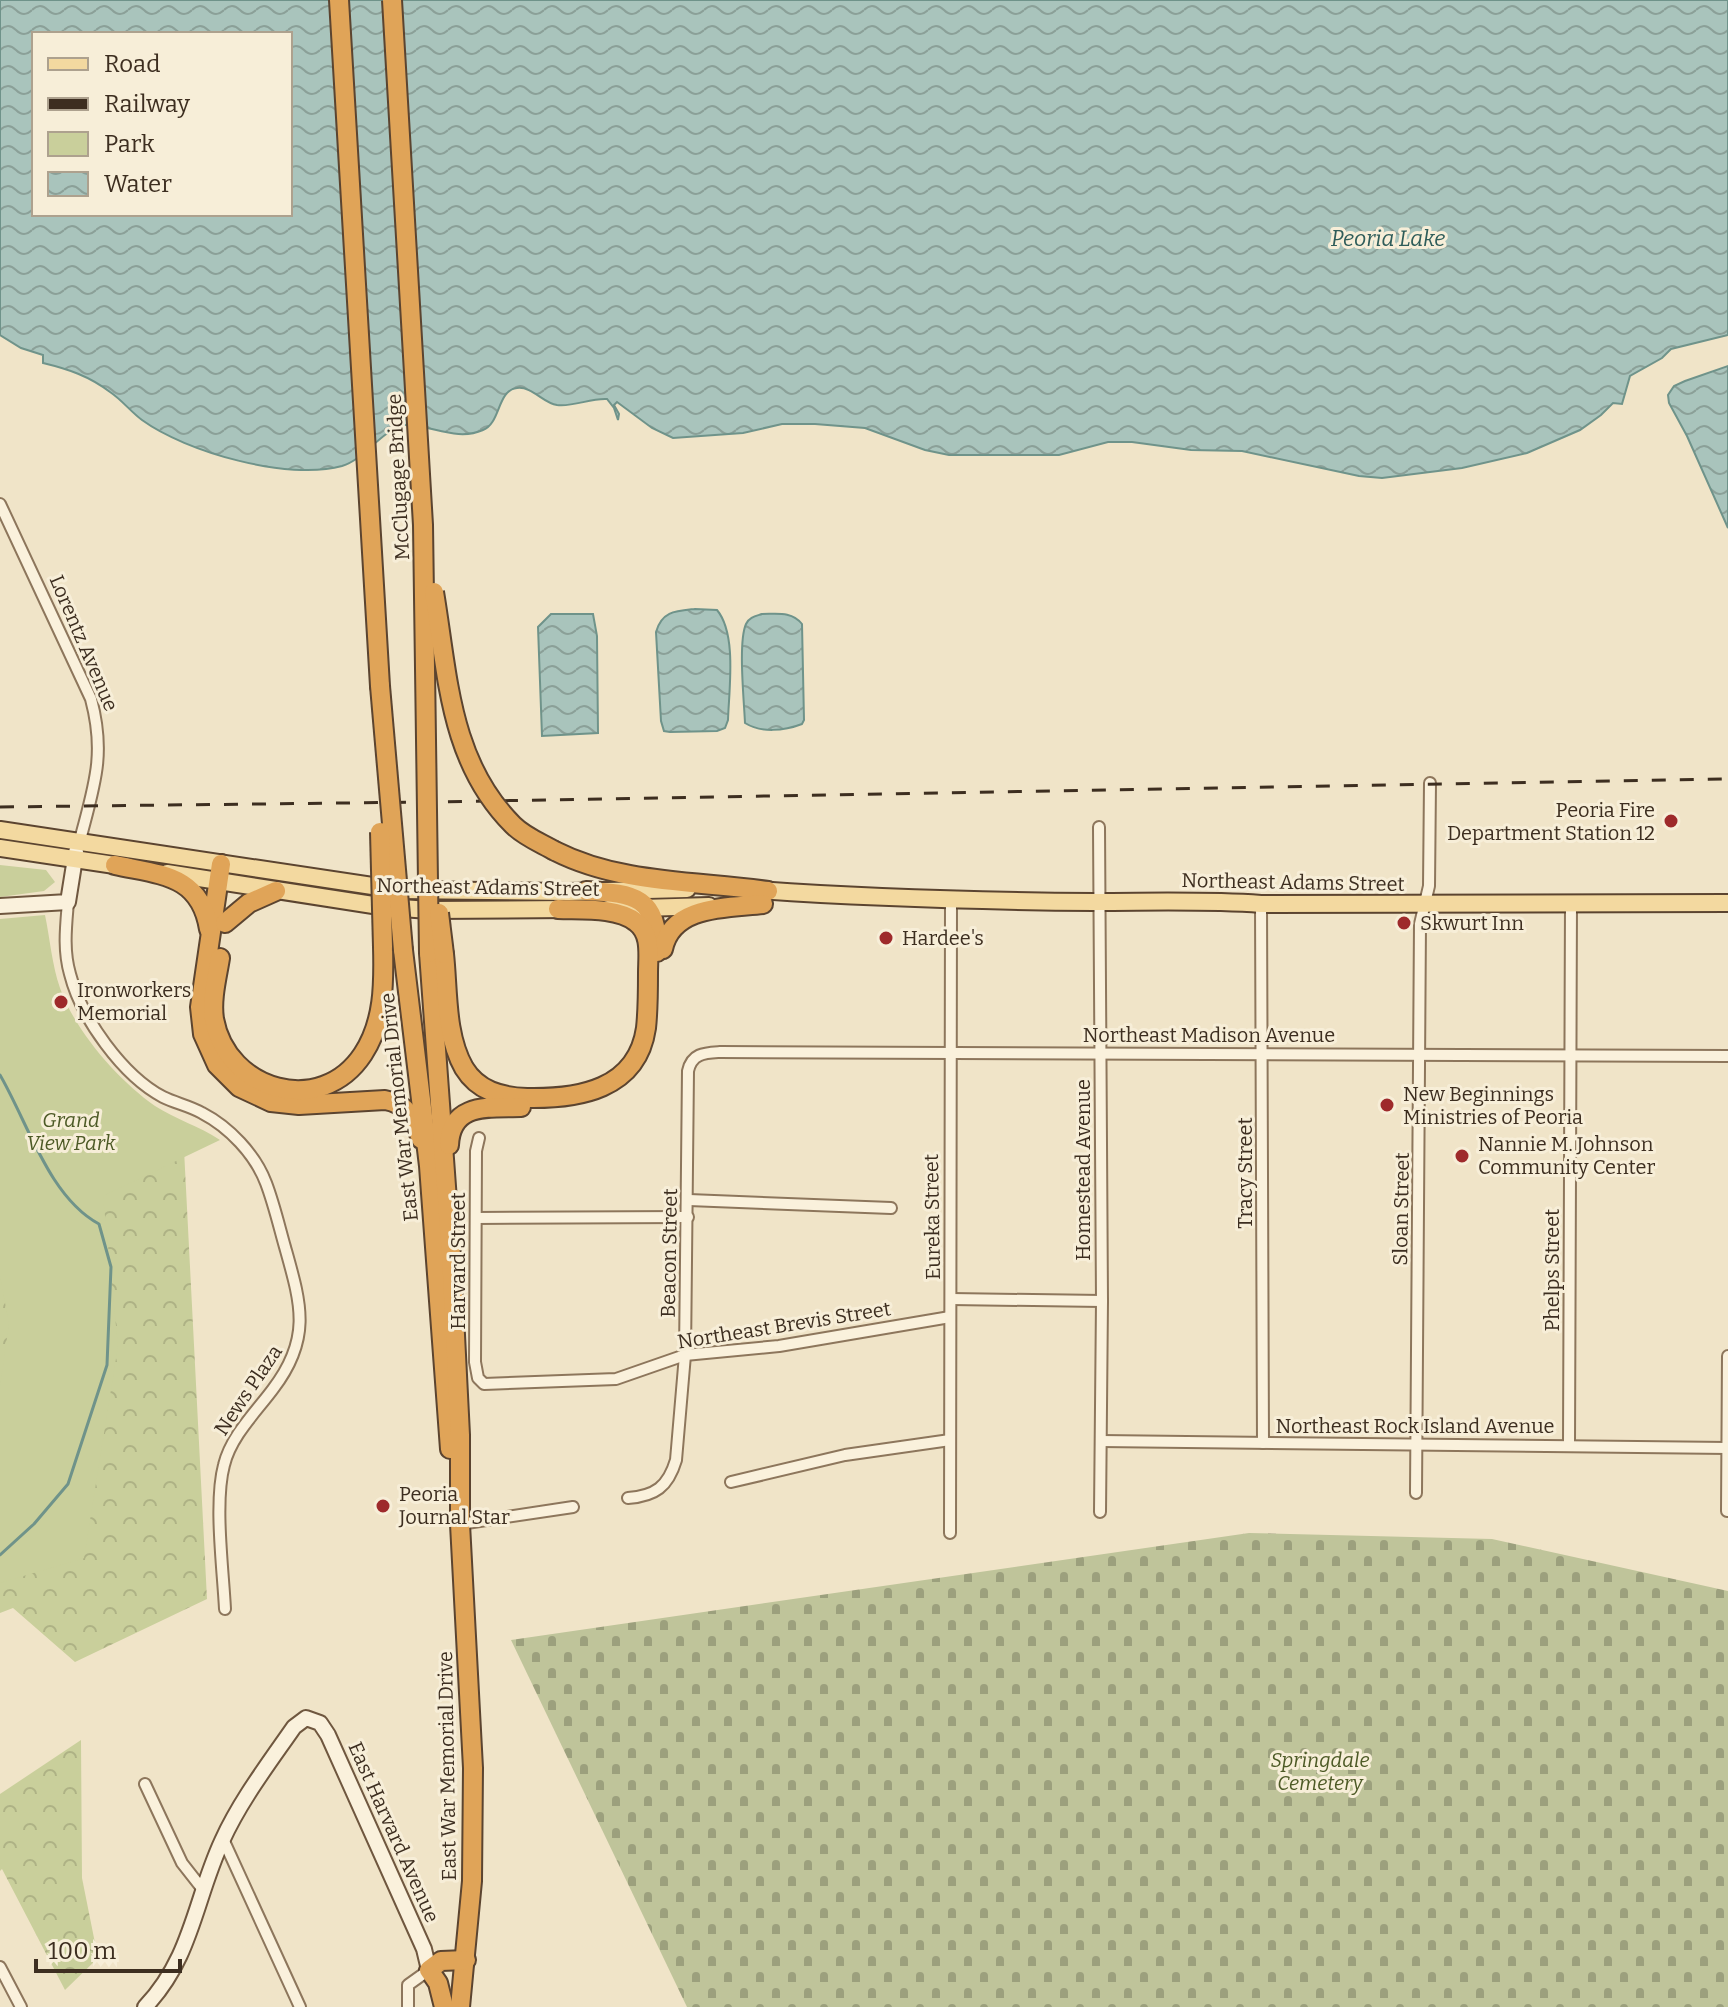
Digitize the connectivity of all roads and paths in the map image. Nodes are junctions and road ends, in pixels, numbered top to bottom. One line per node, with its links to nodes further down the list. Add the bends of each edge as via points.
1 (339, 0): 5 (highway, McClugage Bridge)
2 (392, 0): 4 (highway, McClugage Bridge, bridge)
3 (0, 504): 9 (street, Lorentz Avenue, via 91,699 97,723 96,775)
4 (423, 525): 16 (highway, bridge, via 450,696 465,755 514,826 555,851 616,872); 29 (highway, McClugage Bridge, bridge)
5 (380, 686): 27 (highway, bridge, via 380,1010 361,1057 340,1077 307,1089 278,1088 248,1076 226,1051 213,1010); 42 (highway, East War Memorial Drive, bridge, via 403,950)
6 (1430, 783): 20 (street, Sloan Street)
7 (1099, 827): 19 (street, Homestead Avenue)
8 (0, 830): 9 (main road, Northeast Adams Street)
9 (80, 840): 11 (street, Lorentz Avenue); 13 (main road, Northeast Adams Street)
10 (0, 848): 11 (main road, Northeast Adams Street)
11 (74, 858): 12 (main road, Northeast Adams Street); 18 (street, Lorentz Avenue)
12 (115, 865): 13 (main road, Northeast Adams Street); 28 (highway, via 176,879 193,891 208,921)
13 (226, 874): 14 (main road, Northeast Adams Street); 15 (main road, Northeast Adams Street, via 408,891); 27 (highway); 28 (highway)
14 (276, 891): 26 (main road, Northeast Adams Street, via 415,909); 27 (highway, via 249,903)
15 (586, 891): 16 (main road, Northeast Adams Street, via 702,889); 25 (highway, via 618,893)
16 (765, 897): 17 (main road, Northeast Adams Street); 25 (main road, Northeast Adams Street); 30 (highway, via 700,912 670,929 663,947)
17 (951, 900): 19 (main road, Northeast Adams Street); 31 (street, Eureka Street)
18 (68, 902): 24 (street); 39 (street, Lorentz Avenue, via 69,974 95,1029 147,1087 201,1112 229,1132 256,1164)
19 (1100, 902): 23 (main road, Northeast Adams Street); 32 (street, Homestead Avenue)
20 (1425, 903): 21 (main road, Northeast Adams Street); 23 (main road, Northeast Adams Street); 34 (street, Sloan Street, via 1420,924)
21 (1571, 903): 22 (main road, Northeast Adams Street); 35 (street, Phelps Street)
22 (1728, 903)
23 (1261, 904): 33 (street, Tracy Street)
24 (0, 906)
25 (648, 908): 26 (main road, Northeast Adams Street); 30 (highway, via 658,928)
26 (558, 909): 29 (highway, via 629,918 640,925 648,941 644,1035 627,1069 595,1091 570,1097 507,1097 480,1087 465,1070 454,1044)
27 (225, 923)
28 (209, 952): 42 (highway, via 200,1019 221,1070 245,1091 281,1104 400,1104 413,1119 424,1147)
29 (436, 953): 42 (highway, East War Memorial Drive)
30 (656, 1015): 42 (highway, via 642,1063 624,1084 601,1098 564,1106 477,1109 457,1119 449,1137)
31 (950, 1052): 32 (street, Northeast Madison Avenue); 37 (street, Northeast Madison Avenue, via 720,1052); 45 (street, Eureka Street)
32 (1101, 1052): 33 (street, Northeast Madison Avenue); 46 (street, Homestead Avenue)
33 (1263, 1053): 34 (street, Northeast Madison Avenue); 53 (street, Tracy Street)
34 (1421, 1055): 35 (street, Northeast Madison Avenue); 54 (street, Sloan Street)
35 (1571, 1056): 36 (street, Northeast Madison Avenue); 55 (street, Phelps Street)
36 (1728, 1056)
37 (691, 1061): 40 (street, Beacon Street)
38 (479, 1138): 44 (street, Harvard Street)
39 (269, 1193): 65 (street, News Plaza, via 297,1291 300,1337 289,1365 224,1463 220,1491)
40 (689, 1200): 41 (street); 43 (street, Beacon Street)
41 (891, 1208)
42 (440, 1210): 63 (highway, East War Memorial Drive, via 448,1437)
43 (688, 1217): 44 (street); 48 (street, Beacon Street)
44 (476, 1218): 50 (street, Harvard Street, via 475,1362)
45 (951, 1299): 46 (street); 47 (street, Eureka Street)
46 (1102, 1301): 52 (street, Homestead Avenue)
47 (950, 1317): 48 (street, Northeast Brevis Street, via 779,1346); 51 (street, Eureka Street)
48 (685, 1355): 50 (street, Northeast Brevis Street, via 607,1381); 59 (street, Beacon Street, via 671,1475 661,1489)
49 (1728, 1356): 56 (street)
50 (481, 1383)
51 (950, 1440): 57 (street, via 845,1455); 64 (street, Eureka Street)
52 (1101, 1441): 53 (street, Northeast Rock Island Avenue); 62 (street, Homestead Avenue)
53 (1263, 1443): 54 (street, Northeast Rock Island Avenue)
54 (1416, 1445): 55 (street, Northeast Rock Island Avenue); 58 (street, Sloan Street)
55 (1569, 1445): 56 (street, Northeast Rock Island Avenue)
56 (1728, 1448): 61 (street)
57 (731, 1482)
58 (1416, 1493)
59 (628, 1498)
60 (573, 1507): 63 (street)
61 (1727, 1511)
62 (1100, 1512)
63 (460, 1524): 70 (highway, East War Memorial Drive, via 473,1786)
64 (950, 1533)
65 (225, 1609)
66 (145, 1784): 68 (street, via 182,1863)
67 (223, 1839): 68 (street); 69 (street, East Harvard Avenue, via 294,1727 311,1718 326,1730); 75 (street)
68 (204, 1891): 73 (street, via 175,1969)
69 (424, 1949): 71 (highway)
70 (466, 1960): 71 (highway); 78 (highway, East War Memorial Drive)
71 (435, 1965): 76 (street, via 408,1985); 77 (highway)
72 (0, 1967): 74 (street)
73 (147, 2006)
74 (21, 2007)
75 (300, 2007)
76 (408, 2007)
77 (444, 2007)
78 (460, 2007)

